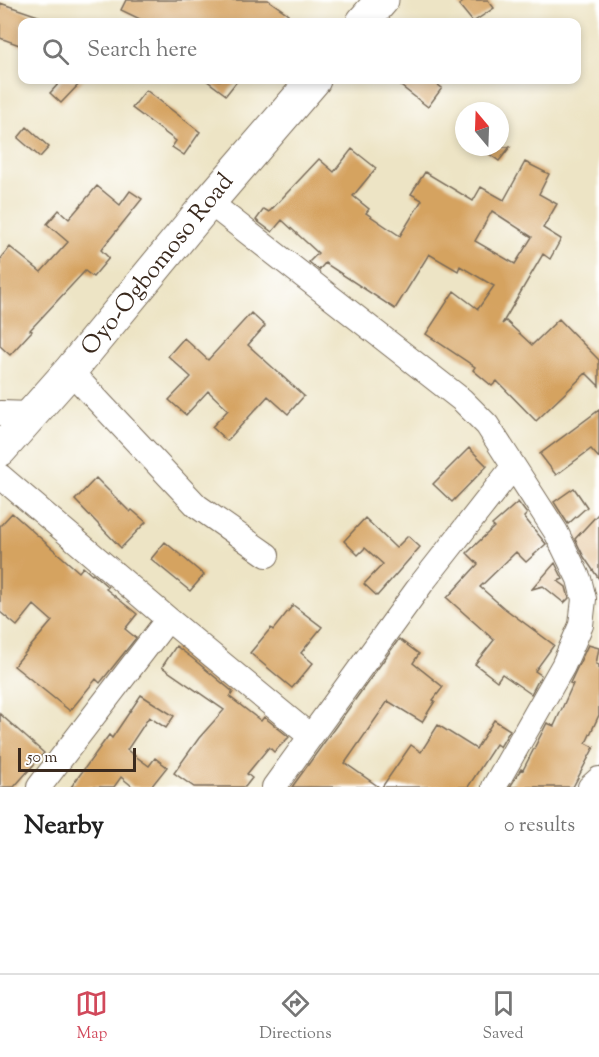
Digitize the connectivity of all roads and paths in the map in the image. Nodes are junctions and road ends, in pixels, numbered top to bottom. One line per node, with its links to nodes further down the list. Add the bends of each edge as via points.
1 (382, 0): 2 (highway)
2 (366, 18)
3 (311, 84): 4 (highway, Oyo-Ogbomoso Road)
4 (208, 202): 5 (highway, Oyo-Ogbomoso Road); 8 (street, via 462,400 487,425)
5 (70, 371): 6 (highway, Oyo-Ogbomoso Road); 10 (street, via 197,506)
6 (15, 414): 7 (highway, Oyo-Ogbomoso Road)
7 (0, 450)
8 (513, 467): 12 (street); 16 (street, via 556,532 584,598 580,625 563,666)
9 (0, 476): 11 (street)
10 (267, 555)
11 (168, 619): 12 (street); 14 (street)
12 (310, 736): 15 (street)
13 (599, 779): 17 (street)
14 (39, 787)
15 (274, 787)
16 (494, 787)
17 (590, 787)

